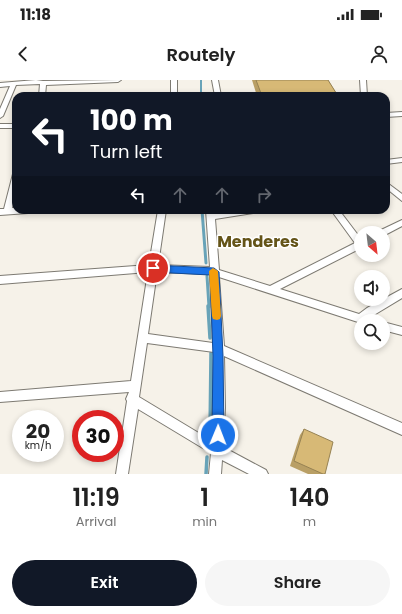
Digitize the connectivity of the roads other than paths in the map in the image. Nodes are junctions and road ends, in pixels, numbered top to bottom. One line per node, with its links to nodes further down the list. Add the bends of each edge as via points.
1 (118, 80): 5 (street)
2 (174, 80): 9 (street)
3 (215, 80): 10 (street)
4 (363, 80): 11 (street)
5 (40, 82): 6 (street); 8 (street)
6 (14, 83): 7 (street); 14 (street)
7 (0, 84)
8 (41, 92)
9 (174, 92)
10 (217, 92)
11 (364, 92)
12 (402, 114): 13 (street)
13 (390, 115)
14 (0, 116)
15 (0, 126): 16 (street)
16 (12, 126)
17 (402, 160): 18 (street)
18 (390, 162)
19 (12, 187): 22 (street)
20 (390, 188): 21 (street)
21 (402, 198)
22 (3, 212)
23 (161, 214): 30 (street)
24 (210, 214): 31 (street)
25 (337, 214): 28 (street)
26 (402, 222): 27 (street)
27 (390, 229)
28 (354, 235)
29 (354, 248): 33 (street)
30 (153, 268): 31 (street); 32 (street); 39 (street)
31 (214, 272): 33 (street); 40 (street)
32 (0, 280)
33 (270, 290): 36 (street)
34 (402, 294): 35 (street)
35 (368, 314)
36 (354, 317)
37 (390, 328): 38 (street)
38 (402, 331)
39 (142, 338): 40 (street); 41 (street)
40 (218, 348): 44 (street); 45 (street)
41 (134, 386): 42 (street); 43 (street)
42 (0, 397)
43 (132, 399): 45 (street); 46 (street)
44 (402, 429)
45 (218, 451): 47 (street); 48 (street)
46 (122, 474)
47 (215, 474)
48 (262, 474)

